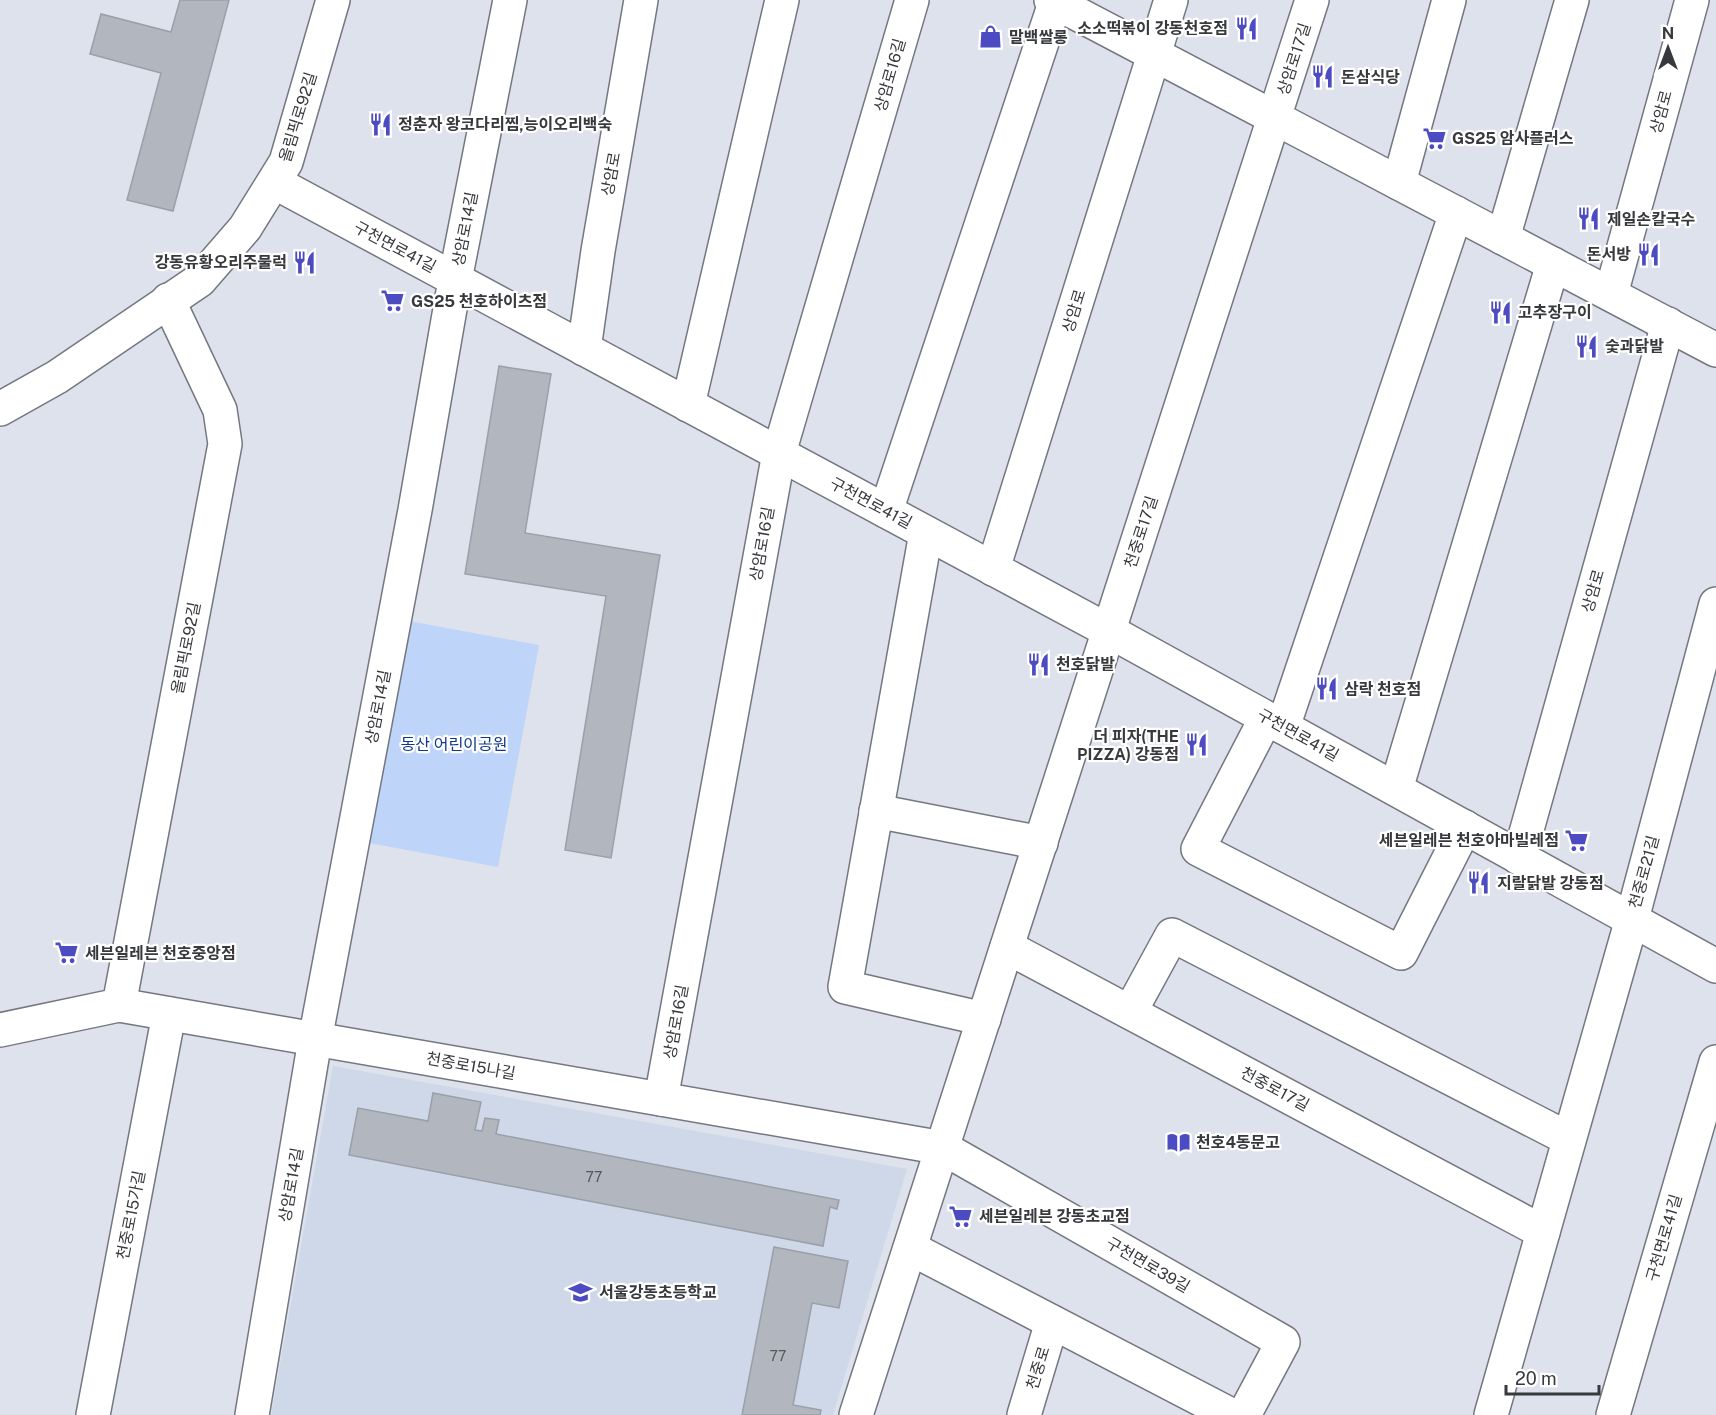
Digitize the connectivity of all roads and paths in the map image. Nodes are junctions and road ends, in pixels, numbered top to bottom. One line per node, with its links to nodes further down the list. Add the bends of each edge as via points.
1 (333, 0): 14 (street, 올림픽로92길, via 286,162)
2 (510, 0): 19 (street, 상암로14길)
3 (641, 0): 23 (street, 상암로)
4 (782, 0): 25 (street)
5 (912, 0): 27 (street, 상암로16길)
6 (1171, 0): 12 (street, 상암로)
7 (1312, 0): 13 (street, 상암로17길)
8 (1449, 0): 15 (street)
9 (1572, 0): 17 (street)
10 (1692, 0): 20 (street, 상암로)
11 (1054, 1): 12 (street); 28 (street)
12 (1155, 54): 13 (street); 30 (street, 상암로)
13 (1275, 117): 15 (street); 32 (street, 천중로17길)
14 (274, 182): 19 (street, 구천면로41길); 21 (street, 올림픽로92길, via 245,228 200,280)
15 (1399, 183): 16 (street)
16 (1456, 213): 17 (street); 33 (street)
17 (1503, 238): 18 (street)
18 (1553, 264): 20 (street); 34 (street)
19 (455, 280): 23 (street, 구천면로41길); 47 (street, 상암로14길)
20 (1611, 294): 22 (street)
21 (168, 300): 26 (street, 올림픽로92길, via 57,377); 42 (street, 올림픽로92길, via 220,410 225,444)
22 (1668, 324): 24 (street); 38 (street, 상암로)
23 (584, 349): 25 (street, 구천면로41길)
24 (1716, 350)
25 (688, 405): 27 (street, 구천면로41길)
26 (0, 409)
27 (779, 453): 28 (street, 구천면로41길); 49 (street, 상암로16길)
28 (886, 511): 29 (street, 구천면로41길)
29 (926, 532): 30 (street, 구천면로41길); 35 (street)
30 (993, 568): 32 (street, 구천면로41길)
31 (1716, 604): 39 (street, 천중로21길)
32 (1110, 631): 33 (street, 구천면로41길); 37 (street, 천중로17길)
33 (1275, 722): 34 (street, 구천면로41길); 36 (street, via 1198,849 1401,953)
34 (1396, 789): 36 (street, 구천면로41길)
35 (876, 811): 37 (street); 45 (street, via 845,987)
36 (1465, 828): 38 (street, 구천면로41길)
37 (1041, 843): 40 (street, 천중로17길)
38 (1519, 858): 39 (street, 구천면로41길)
39 (1632, 920): 41 (street, 구천면로41길); 50 (street, 천중로21길)
40 (1007, 947): 43 (street, 천중로17길); 45 (street, 천중로17길)
41 (1716, 966)
42 (119, 1005): 44 (street, 천중로15나길); 46 (street, 천중로15나길)
43 (1130, 1012): 50 (street, via 1173,935); 52 (street, 천중로17길)
44 (169, 1014): 47 (street, 천중로15나길); 56 (street, 천중로15가길)
45 (984, 1019): 51 (street, 천중로17길)
46 (0, 1029)
47 (315, 1040): 49 (street, 천중로15나길); 57 (street, 상암로14길)
48 (1716, 1062): 61 (street, 구천면로41길)
49 (662, 1099): 51 (street, 천중로15나길)
50 (1569, 1139): 52 (street, 천중로21길)
51 (943, 1148): 53 (street, 천중로17길); 55 (street, 구천면로39길, via 1282,1342)
52 (1543, 1232): 60 (street, 천중로21길)
53 (910, 1248): 54 (street, 구천면로39길); 58 (street, 천중로17길)
54 (1052, 1322): 55 (street, 구천면로39길); 59 (street, 천중로)
55 (1229, 1414)
56 (93, 1415)
57 (252, 1415)
58 (856, 1415)
59 (1024, 1415)
60 (1491, 1415)
61 (1613, 1415)

